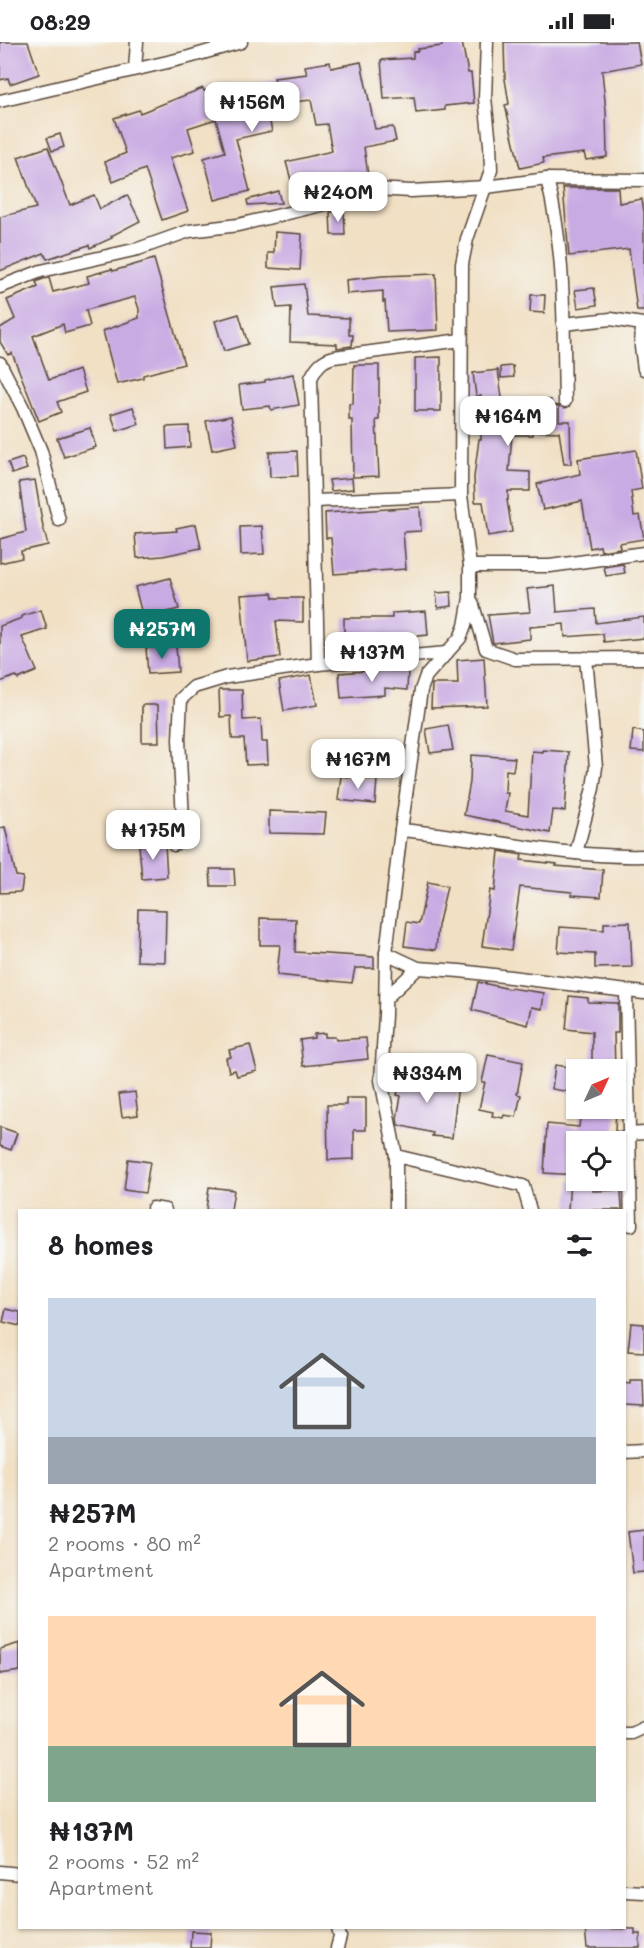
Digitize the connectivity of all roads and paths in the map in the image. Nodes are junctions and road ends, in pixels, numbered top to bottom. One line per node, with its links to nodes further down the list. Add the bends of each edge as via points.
1 (136, 42): 4 (street)
2 (241, 42): 4 (street)
3 (487, 42): 8 (street, via 491,170)
4 (135, 69): 5 (street)
5 (0, 101)
6 (548, 180): 7 (street); 8 (street); 10 (street, via 561,249)
7 (644, 180)
8 (486, 187): 9 (street, via 360,191 334,202 238,225 189,231 138,249 40,271); 11 (street, via 462,264)
9 (0, 287)
10 (563, 324): 13 (street, via 611,319 642,324); 14 (street)
11 (460, 340): 15 (street); 16 (street, via 334,357 316,368 311,378)
12 (0, 363): 17 (street, via 41,451)
13 (644, 369)
14 (565, 401)
15 (461, 495): 16 (street); 19 (street)
16 (315, 501): 24 (street)
17 (59, 520)
18 (644, 553): 19 (street, via 550,566)
19 (470, 566): 20 (street)
20 (470, 598): 21 (street, via 463,632); 22 (street, via 486,649 515,659)
21 (447, 653): 24 (street); 25 (street, via 426,676 422,690)
22 (586, 658): 23 (street); 27 (street, via 596,767)
23 (644, 658)
24 (318, 664): 26 (street, via 227,678 194,687 181,699 183,819)
25 (401, 830): 27 (street); 29 (street)
26 (174, 845)
27 (576, 853): 28 (street)
28 (644, 856)
29 (386, 953): 30 (street); 33 (street)
30 (418, 968): 31 (street); 33 (street)
31 (626, 991): 32 (street); 35 (street)
32 (644, 993)
33 (386, 998): 36 (street, via 381,1080)
34 (644, 1133): 35 (street)
35 (629, 1134): 39 (street)
36 (396, 1156): 37 (street); 38 (street, via 523,1186)
37 (396, 1209)
38 (530, 1209)
39 (631, 1225)
40 (644, 1451): 41 (street)
41 (626, 1452)
42 (644, 1727): 43 (street)
43 (626, 1732)
44 (0, 1872): 45 (street)
45 (18, 1874)
46 (626, 1891): 47 (street)
47 (644, 1892)
48 (338, 1929): 49 (street)
49 (337, 1948)

